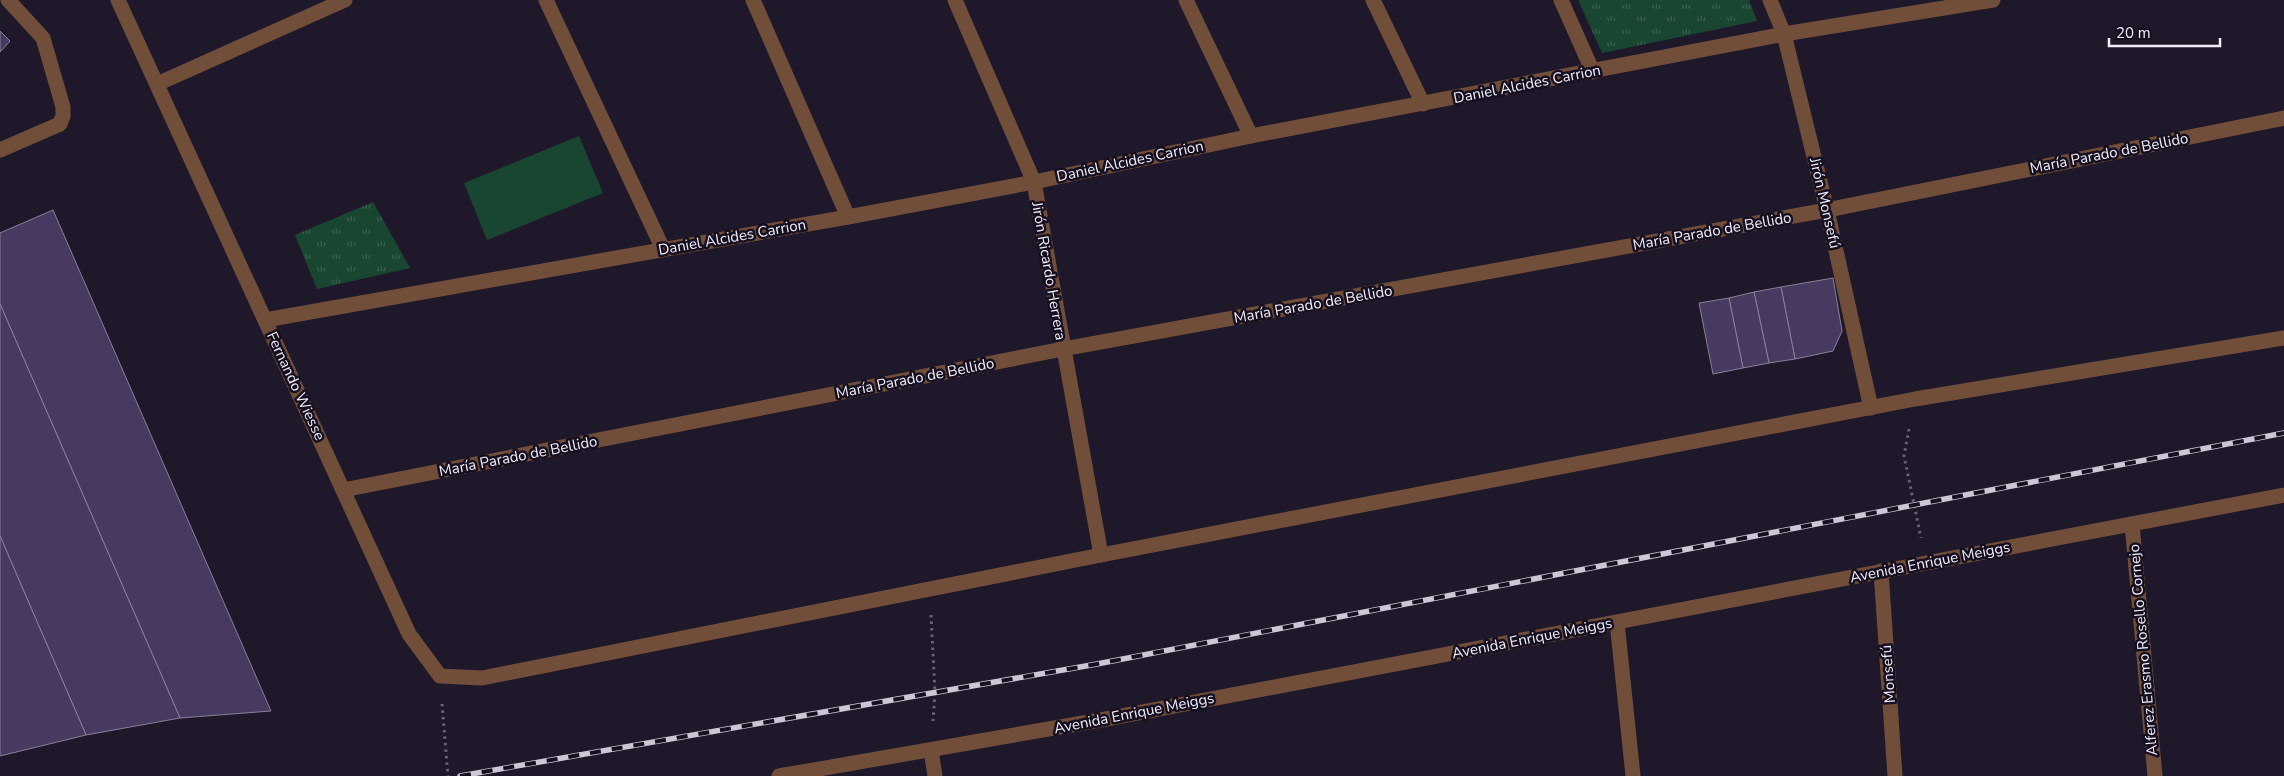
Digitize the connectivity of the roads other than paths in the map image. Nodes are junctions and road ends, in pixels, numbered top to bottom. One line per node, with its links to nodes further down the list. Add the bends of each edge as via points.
1 (8, 0): 18 (street, via 43,38 63,116 60,124)
2 (118, 0): 14 (street, Fernando Wiesse)
3 (345, 0): 14 (street)
4 (546, 0): 22 (street)
5 (753, 0): 21 (street)
6 (955, 0): 19 (street, Jirón Ricardo Herrera)
7 (1186, 0): 17 (street)
8 (1373, 0): 15 (street)
9 (1561, 0): 13 (street)
10 (1770, 0): 12 (street, Jirón Monsefú)
11 (1993, 0): 12 (street, Daniel Alcides Carrion)
12 (1784, 34): 13 (street, Daniel Alcides Carrion); 20 (street, Jirón Monsefú)
13 (1593, 72): 15 (street, Daniel Alcides Carrion)
14 (157, 84): 23 (street, Fernando Wiesse)
15 (1423, 104): 17 (street, Daniel Alcides Carrion)
16 (2284, 118): 20 (street, María Parado de Bellido)
17 (1250, 136): 19 (street, Daniel Alcides Carrion)
18 (0, 150)
19 (1034, 182): 21 (street, Daniel Alcides Carrion); 25 (street, Jirón Ricardo Herrera)
20 (1827, 210): 25 (street, María Parado de Bellido); 26 (street, Jirón Monsefú)
21 (848, 217): 22 (street, Daniel Alcides Carrion)
22 (663, 249): 23 (street, Daniel Alcides Carrion)
23 (265, 320): 27 (street, Fernando Wiesse)
24 (2284, 338): 26 (street)
25 (1063, 349): 27 (street, María Parado de Bellido); 30 (street, Jirón Ricardo Herrera)
26 (1871, 408): 30 (street)
27 (343, 490): 30 (street, Fernando Wiesse, via 410,634 440,676 482,678)
28 (2284, 494): 29 (street, Avenida Enrique Meiggs)
29 (2132, 524): 31 (street, Avenida Enrique Meiggs); 38 (street, Alferez Erasmo Rosello Cornejo)
30 (1101, 555)
31 (1881, 571): 32 (street, Avenida Enrique Meiggs); 37 (street, Monsefú)
32 (1617, 622): 33 (street, Avenida Enrique Meiggs); 36 (street)
33 (931, 750): 34 (street, Avenida Enrique Meiggs); 35 (street)
34 (779, 776)
35 (935, 776)
36 (1633, 776)
37 (1895, 776)
38 (2155, 776)

